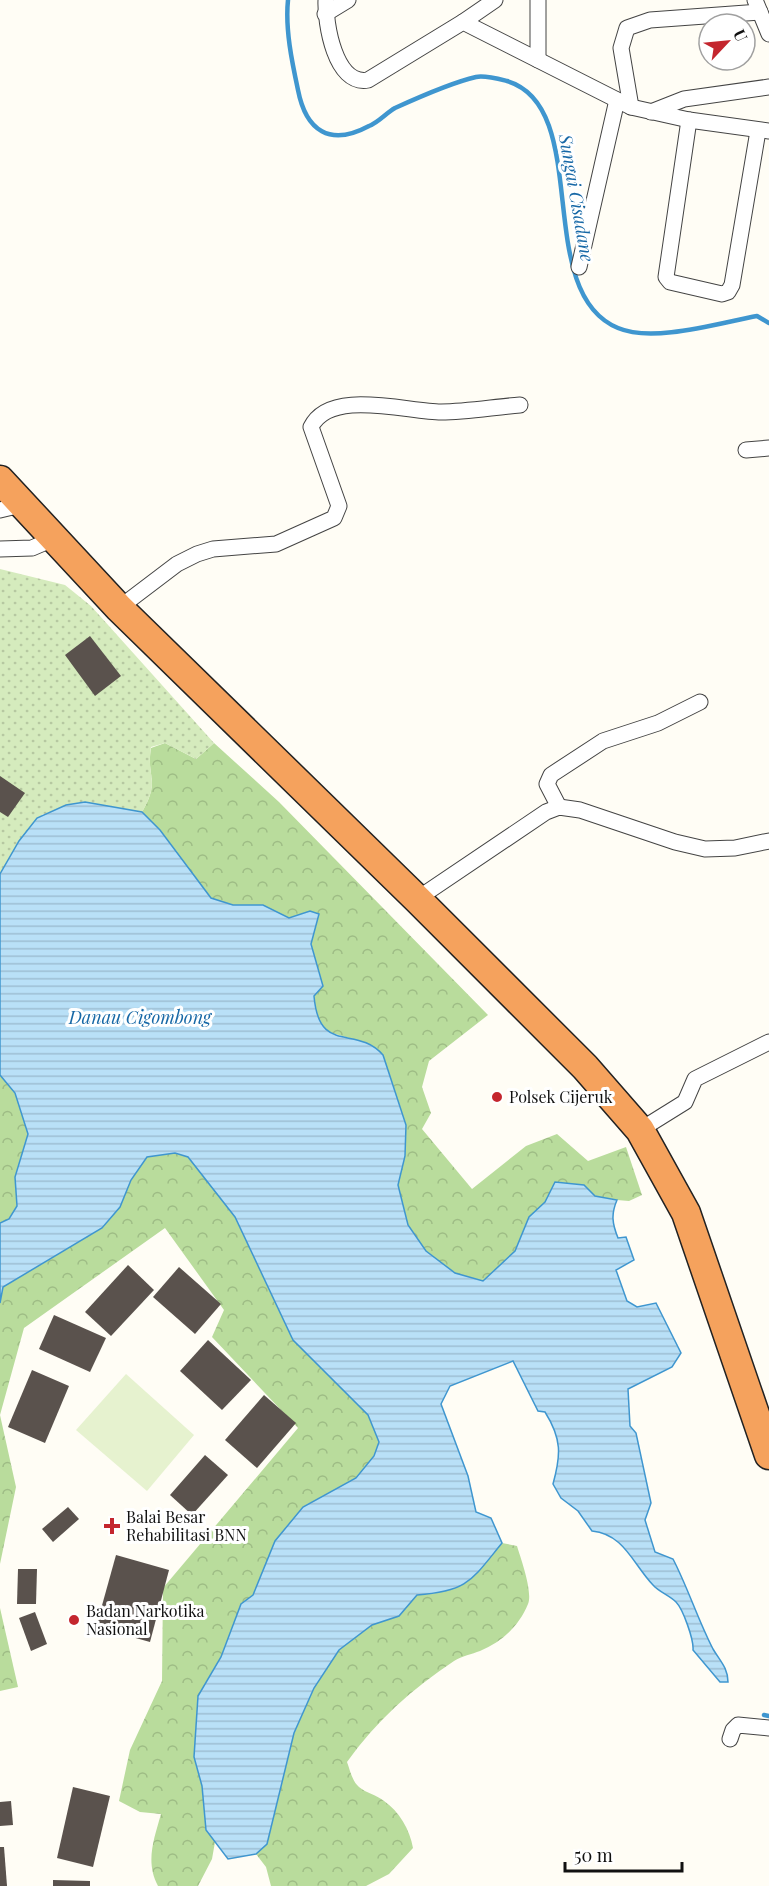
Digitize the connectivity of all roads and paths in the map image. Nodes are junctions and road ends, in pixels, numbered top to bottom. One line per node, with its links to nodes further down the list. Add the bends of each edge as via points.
1 (348, 0): 5 (street)
2 (495, 0): 6 (street)
3 (538, 0): 8 (street)
4 (758, 6): 7 (street); 10 (street, via 650,21 627,28 621,48)
5 (325, 7): 6 (street, via 341,67 350,77 362,81)
6 (463, 22): 8 (street)
7 (769, 34)
8 (538, 60): 10 (street)
9 (769, 87): 11 (street, via 684,99)
10 (624, 103): 11 (street); 14 (street)
11 (651, 112): 12 (street)
12 (688, 120): 13 (street); 13 (street, via 666,277 670,282 722,294 732,285)
13 (764, 131)
14 (579, 267)
15 (520, 405): 22 (street, via 435,412 363,405 323,412 311,427 339,506 334,518 276,544 197,554 177,564)
16 (769, 448): 17 (street)
17 (746, 450)
18 (0, 480): 19 (highway)
19 (10, 508): 20 (highway)
20 (53, 539): 21 (street, via 32,548); 22 (highway)
21 (0, 549)
22 (119, 608): 26 (highway)
23 (700, 702): 24 (street, via 658,723 603,741 551,775 547,784)
24 (559, 807): 25 (street, via 698,847 735,848); 26 (street)
25 (769, 841)
26 (417, 899): 28 (highway, via 585,1067)
27 (769, 1042): 28 (street, via 695,1079 685,1102)
28 (640, 1130): 29 (highway, via 686,1213)
29 (769, 1455)
30 (769, 1728): 31 (street, via 738,1725)
31 (730, 1739)

